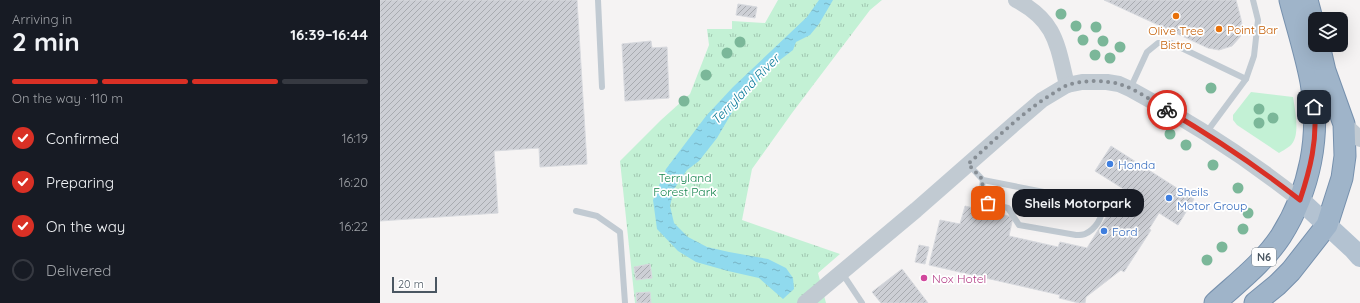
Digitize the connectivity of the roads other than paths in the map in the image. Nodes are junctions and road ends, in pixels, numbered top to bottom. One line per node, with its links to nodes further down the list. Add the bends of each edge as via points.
1 (598, 0): 10 (lane)
2 (1016, 0): 9 (street, via 1037,13 1047,24 1057,44)
3 (1253, 0): 8 (lane, via 1258,20 1254,56)
4 (1290, 0): 17 (highway, N6, via 1311,82 1316,120 1313,152)
5 (1307, 0): 6 (highway)
6 (1310, 12)
7 (1321, 52): 12 (highway, N6)
8 (1246, 79): 11 (lane, via 1171,43 1158,43 1147,52); 13 (lane)
9 (1067, 85): 11 (street, via 1097,81 1119,84); 15 (street, via 1042,100)
10 (602, 87)
11 (1130, 89): 13 (street)
12 (1344, 124): 14 (street); 19 (highway, N6, via 1345,156 1342,178)
13 (1206, 133): 17 (street)
14 (1360, 139)
15 (968, 164): 16 (lane); 21 (street)
16 (983, 180): 16 (lane, via 1095,202 1100,207 1101,214 1092,230 1085,234 1076,235 1020,224 1008,208 988,203 981,195)
17 (1300, 200): 19 (main road); 25 (highway, N6, via 1281,236 1267,254)
18 (576, 211): 22 (lane, via 597,216 620,232)
19 (1327, 225): 20 (main road); 26 (highway, N6, via 1291,271)
20 (1360, 257)
21 (842, 272): 23 (street); 24 (lane)
22 (625, 303)
23 (805, 303)
24 (862, 303)
25 (1215, 303)
26 (1255, 303)

